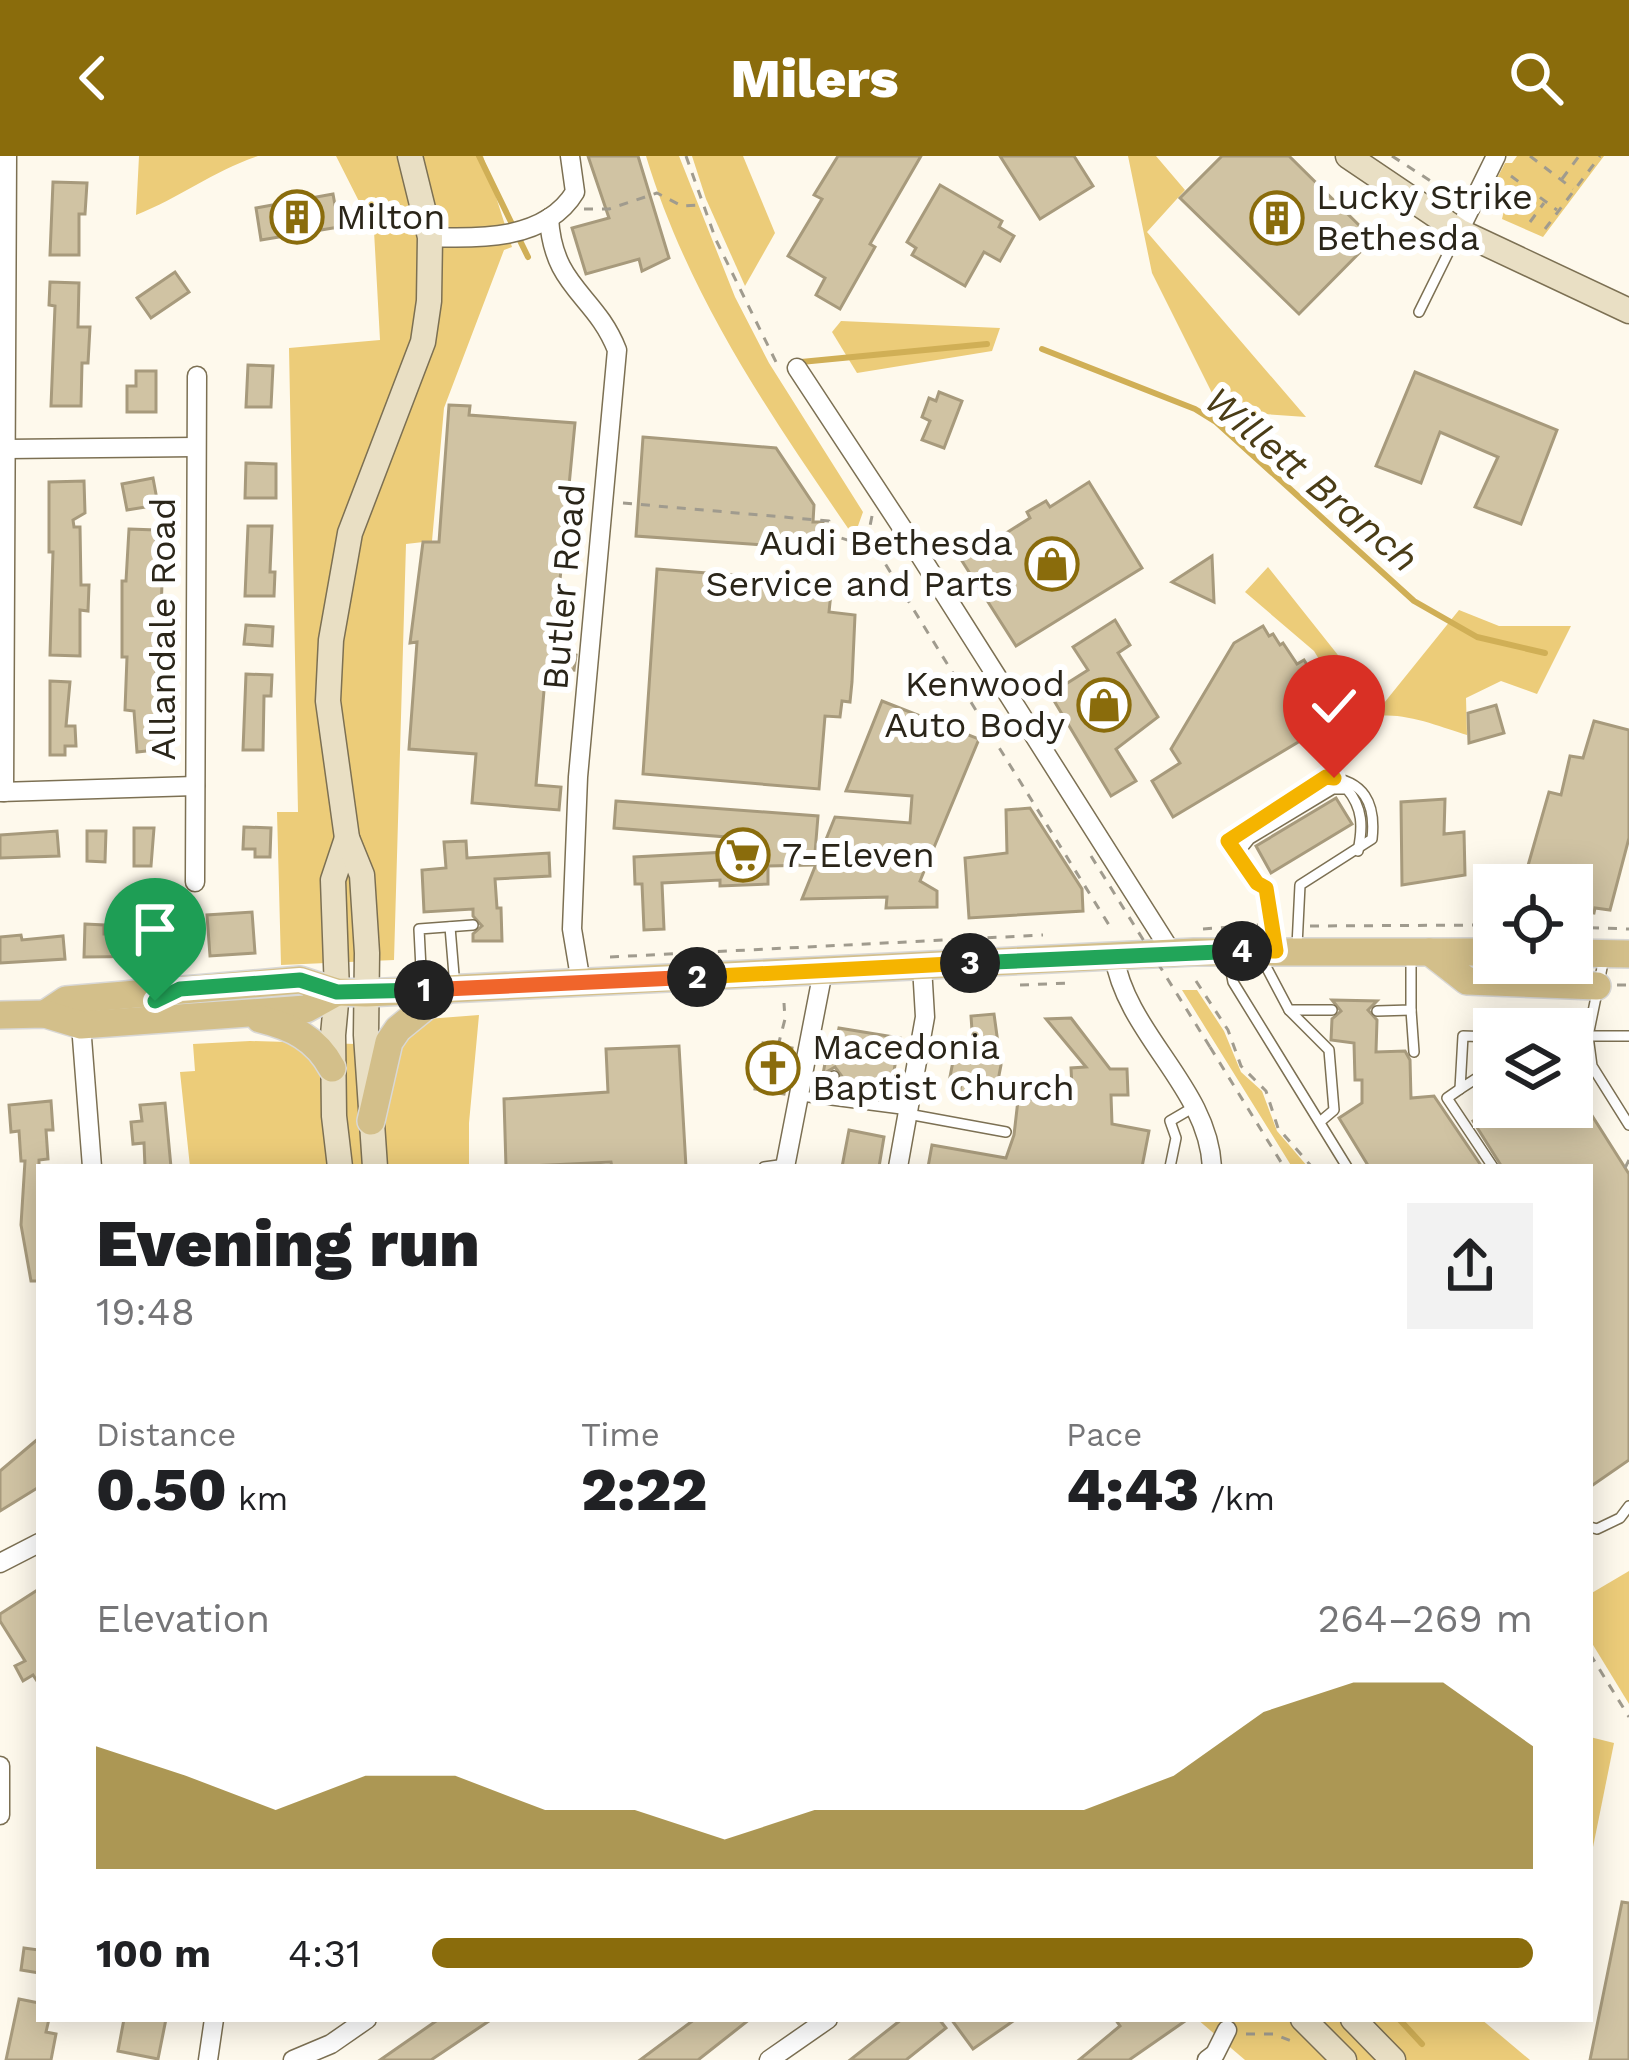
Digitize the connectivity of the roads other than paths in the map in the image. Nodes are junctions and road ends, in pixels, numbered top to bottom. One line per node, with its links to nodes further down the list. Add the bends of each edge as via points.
1 (7, 156): 14 (street)
2 (410, 156): 8 (main road)
3 (570, 156): 6 (street, via 575,192)
4 (1348, 156): 7 (main road)
5 (1496, 156): 7 (street)
6 (549, 218): 8 (street, via 505,235); 31 (street, Butler Road, via 569,284 607,323 617,350 578,783 572,929)
7 (1459, 232): 9 (main road); 10 (lane)
8 (430, 238): 17 (main road, via 423,342 350,533 331,640 328,700)
9 (1629, 311)
10 (1418, 312)
11 (797, 368): 25 (street)
12 (197, 376): 13 (street, Allandale Road)
13 (196, 447): 14 (street); 15 (street, Allandale Road)
14 (6, 449): 16 (street)
15 (195, 786): 16 (street); 18 (street, Allandale Road)
16 (2, 792)
17 (347, 838): 34 (main road, via 333,880); 35 (main road, via 362,875)
18 (194, 882)
19 (472, 925): 20 (lane)
20 (450, 927): 33 (lane); 33 (lane, via 419,929)
21 (1270, 945): 21 (lane, via 1300,885 1372,839 1366,793 1353,782 1326,777 1228,841 1266,888); 22 (main road); 23 (main road); 37 (lane)
22 (1226, 951): 25 (main road); 59 (lane, via 1233,982)
23 (1420, 952): 24 (main road); 32 (main road, via 1467,981); 39 (lane)
24 (1473, 952)
25 (1172, 953): 27 (main road)
26 (1617, 953): 32 (lane)
27 (1114, 956): 28 (main road); 56 (street, via 1122,989)
28 (922, 966): 29 (main road); 57 (street, via 926,1017)
29 (823, 970): 31 (main road); 54 (street)
30 (182, 980): 34 (main road, via 300,980); 42 (main road, via 66,1000); 44 (main road, via 155,1001 93,1006)
31 (581, 982): 33 (main road)
32 (1597, 986): 36 (lane)
33 (442, 989): 35 (main road); 58 (main road, via 389,1042)
34 (337, 992): 35 (main road); 41 (main road, via 306,1009); 49 (main road)
35 (366, 993): 58 (main road)
36 (1593, 1008)
37 (1289, 1010): 38 (lane); 59 (lane, via 1329,1050 1334,1110)
38 (1332, 1010)
39 (1411, 1010): 40 (lane); 48 (lane)
40 (1377, 1011)
41 (238, 1013): 44 (main road); 49 (main road, via 303,1034)
42 (45, 1014): 43 (main road); 44 (main road)
43 (0, 1016)
44 (81, 1024): 62 (street)
45 (1473, 1036): 53 (lane, via 1463,1036)
46 (1593, 1036): 47 (lane)
47 (1629, 1036)
48 (1414, 1052)
49 (332, 1068): 63 (main road)
50 (1593, 1068): 60 (lane)
51 (834, 1076): 55 (lane)
52 (1473, 1080): 53 (lane)
53 (1460, 1088): 70 (lane, via 1448,1097)
54 (799, 1096): 55 (lane); 65 (street)
55 (829, 1100): 57 (lane)
56 (1194, 1107): 67 (lane, via 1169,1121); 68 (street)
57 (908, 1112): 61 (lane); 66 (street)
58 (371, 1120): 64 (main road)
59 (1321, 1121): 69 (lane)
60 (1629, 1124)
61 (1006, 1132)
62 (92, 1164)
63 (340, 1164)
64 (375, 1164)
65 (786, 1164)
66 (899, 1164)
67 (1171, 1164)
68 (1214, 1164)
69 (1345, 1164)
70 (1491, 1164)
71 (1629, 1506): 72 (lane)
72 (1593, 1528)
73 (36, 1545): 74 (street)
74 (0, 1563)
75 (0, 1766): 76 (street)
76 (0, 1815)
77 (214, 2022): 83 (street)
78 (363, 2022): 84 (street)
79 (824, 2022): 85 (street)
80 (1306, 2022): 87 (main road)
81 (1356, 2022): 88 (main road)
82 (1228, 2030): 86 (street)
83 (215, 2059)
84 (293, 2060)
85 (769, 2060)
86 (1207, 2060)
87 (1344, 2060)
88 (1393, 2060)

